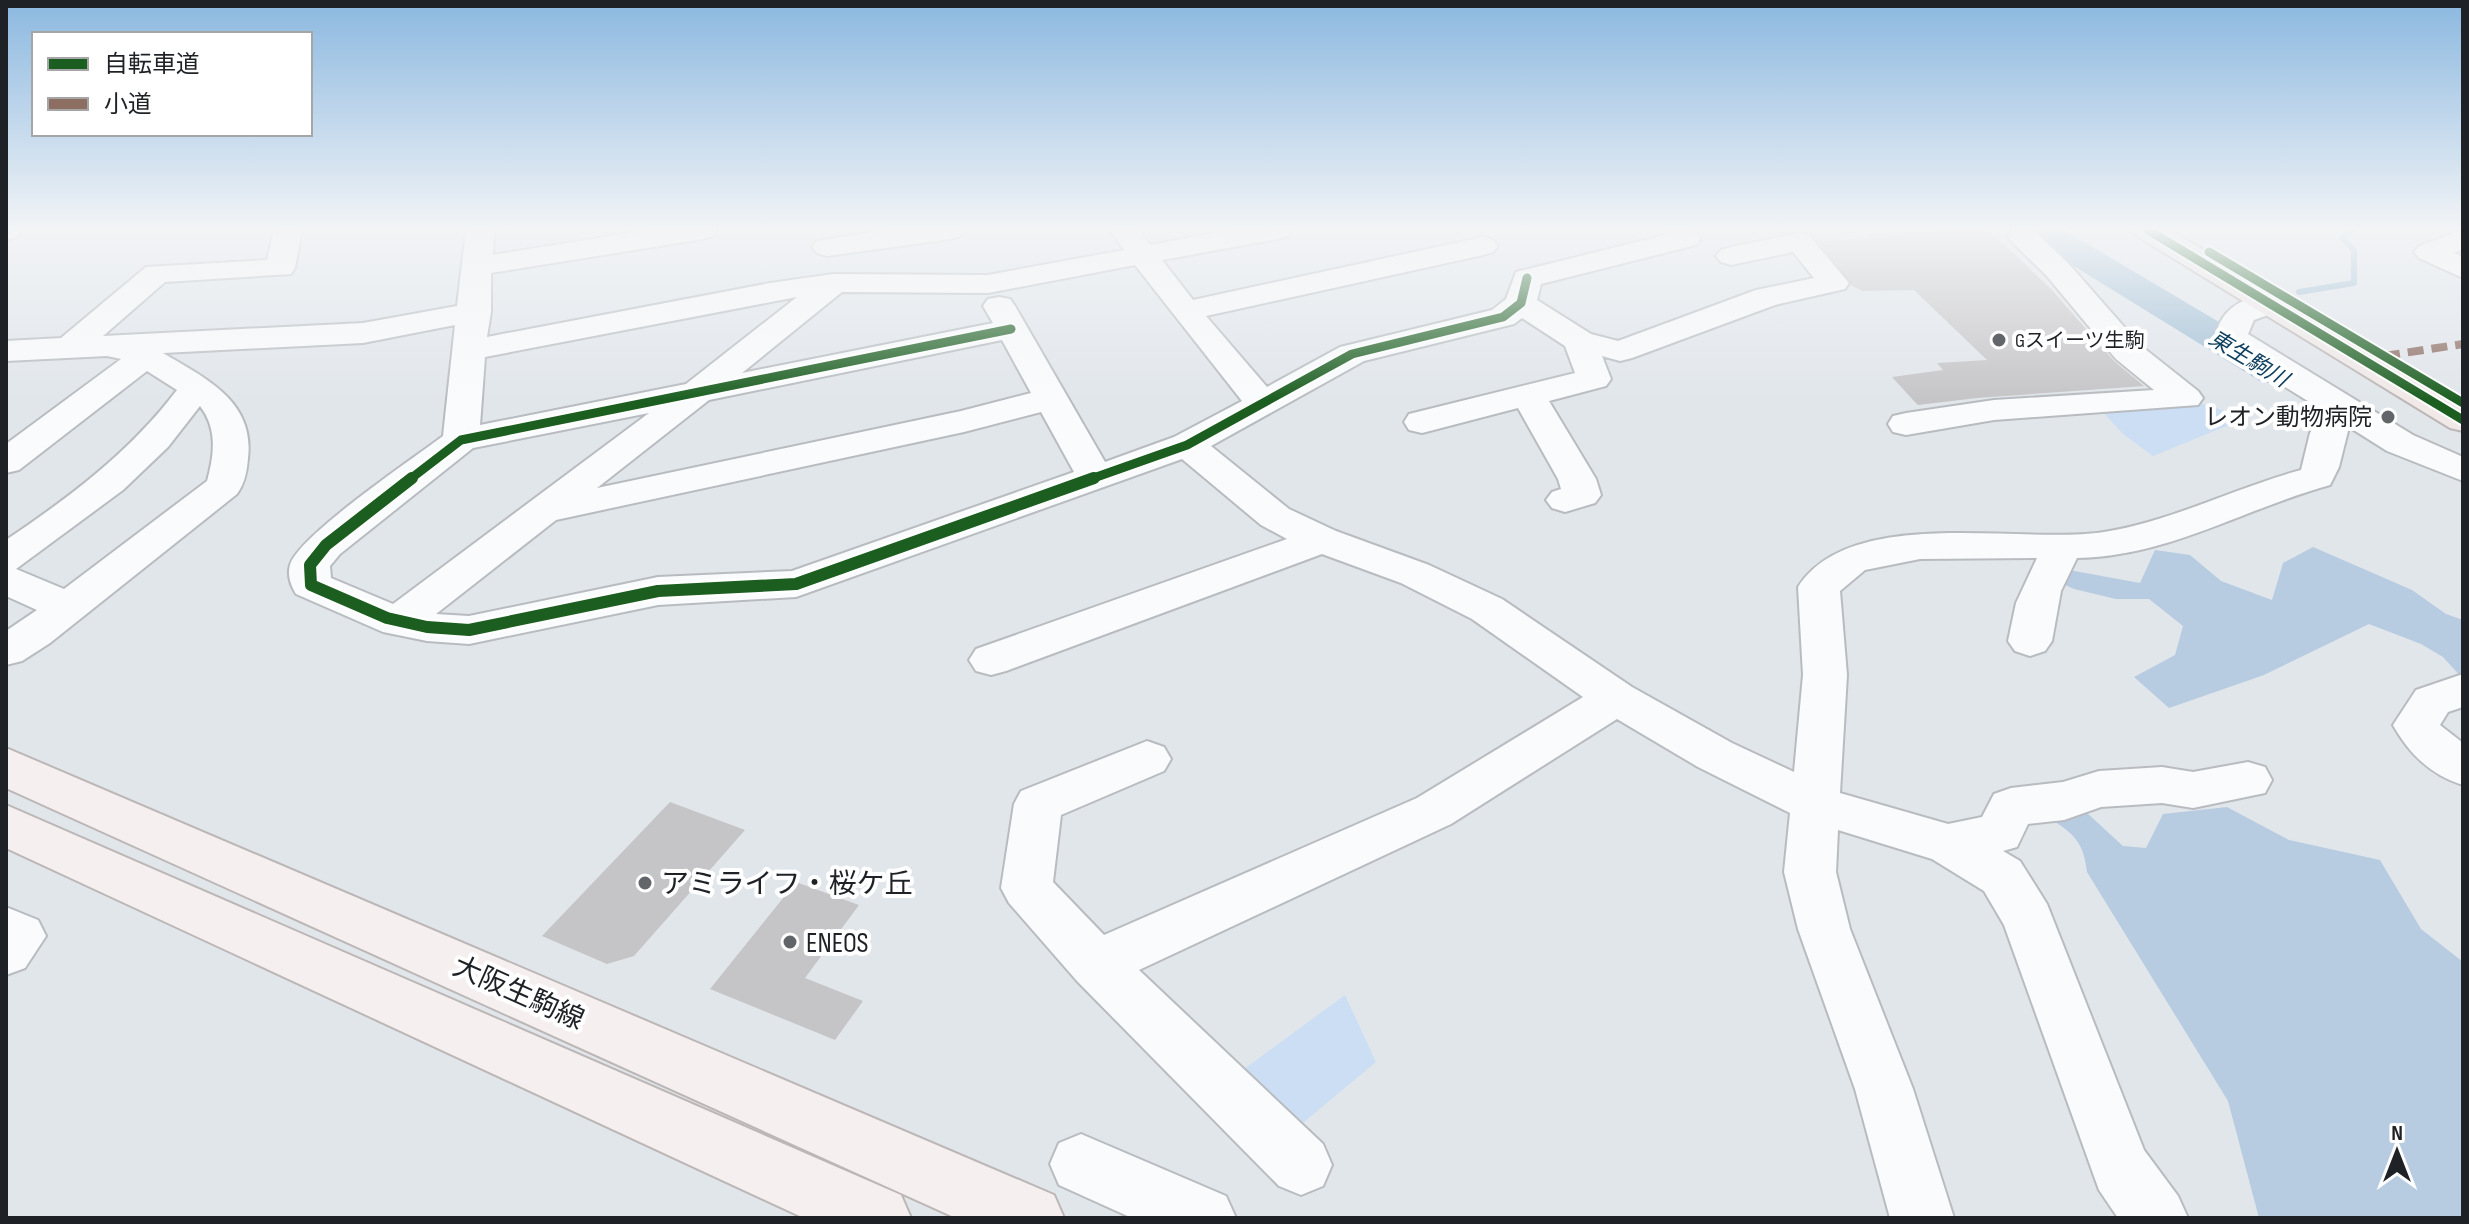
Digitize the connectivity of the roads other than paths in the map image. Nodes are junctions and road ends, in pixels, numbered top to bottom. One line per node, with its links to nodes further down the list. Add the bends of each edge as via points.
1 (148, 287): 20 (street)
2 (477, 287): 17 (street)
3 (804, 287): 21 (street)
4 (828, 287): 24 (street)
5 (990, 287): 18 (street)
6 (1167, 287): 16 (street)
7 (1279, 287): 16 (street)
8 (1520, 287): 14 (street)
9 (1536, 287): 14 (street)
10 (1814, 287): 19 (street, via 1767,297 1620,351)
11 (2073, 287): 32 (street, via 2128,352 2186,398 1994,410)
12 (2241, 287): 15 (highway)
13 (2267, 287): 27 (highway)
14 (1524, 291): 19 (street); 28 (street, via 1503,317 1352,354)
15 (2268, 304): 29 (street, via 2240,314 2232,336); 30 (highway)
16 (1185, 311): 28 (street)
17 (475, 312): 20 (street, via 363,333); 21 (street)
18 (1011, 329): 24 (street); 26 (street)
19 (1580, 341): 25 (street, via 1594,379)
20 (107, 349): 22 (street); 23 (street); 35 (street, via 130,370)
21 (470, 350): 33 (street)
22 (6, 351)
23 (196, 388): 42 (street, via 172,424 126,471); 44 (street, via 218,404 231,426 233,454 224,486)
24 (694, 395): 33 (street); 39 (street)
25 (1529, 397): 31 (street); 38 (street, via 1577,479 1582,495)
26 (1052, 398): 37 (street); 39 (street)
27 (2463, 403)
28 (1263, 404): 34 (street)
29 (2341, 414): 36 (street); 41 (street, via 2329,426 2317,477 2177,528 2102,545)
30 (2463, 420)
31 (1422, 422)
32 (1906, 424)
33 (461, 440): 45 (street, via 326,545 310,565 311,585)
34 (1187, 445): 37 (street); 40 (street, via 1275,517)
35 (7, 462)
36 (2463, 470)
37 (1096, 479): 45 (street, via 796,584 658,591 469,630)
38 (1565, 500)
39 (543, 511): 45 (street)
40 (1322, 540): 48 (street); 50 (street, via 1415,574 1487,609)
41 (2064, 547): 46 (street, via 2046,573); 55 (street, via 1920,546 1882,552 1852,560 1819,587 1825,675)
42 (6, 559)
43 (6, 580): 44 (street)
44 (67, 607): 47 (street)
45 (398, 622)
46 (2030, 641)
47 (11, 658)
48 (991, 660)
49 (2463, 690): 53 (street, via 2432,701 2416,725 2424,739)
50 (1616, 698): 55 (street); 60 (street, via 1434,811)
51 (1147, 759): 60 (street, via 1038,804 1027,888)
52 (6, 767): 64 (main road, 大阪生駒線)
53 (2463, 767)
54 (2248, 780): 57 (street, via 2193,790 2162,785 2099,789 2064,801 2011,807 1999,833)
55 (1817, 805): 57 (street); 66 (street, via 1810,872 1824,929 1884,1089)
56 (6, 825): 63 (main road)
57 (1948, 844): 67 (street, via 2002,876 2028,920 2121,1169)
58 (6, 929): 59 (street, via 19,936)
59 (6, 952)
60 (1096, 964): 62 (street)
61 (1081, 1164): 65 (street)
62 (1301, 1165)
63 (878, 1218)
64 (1031, 1218)
65 (1204, 1218)
66 (1922, 1218)
67 (2156, 1218)

